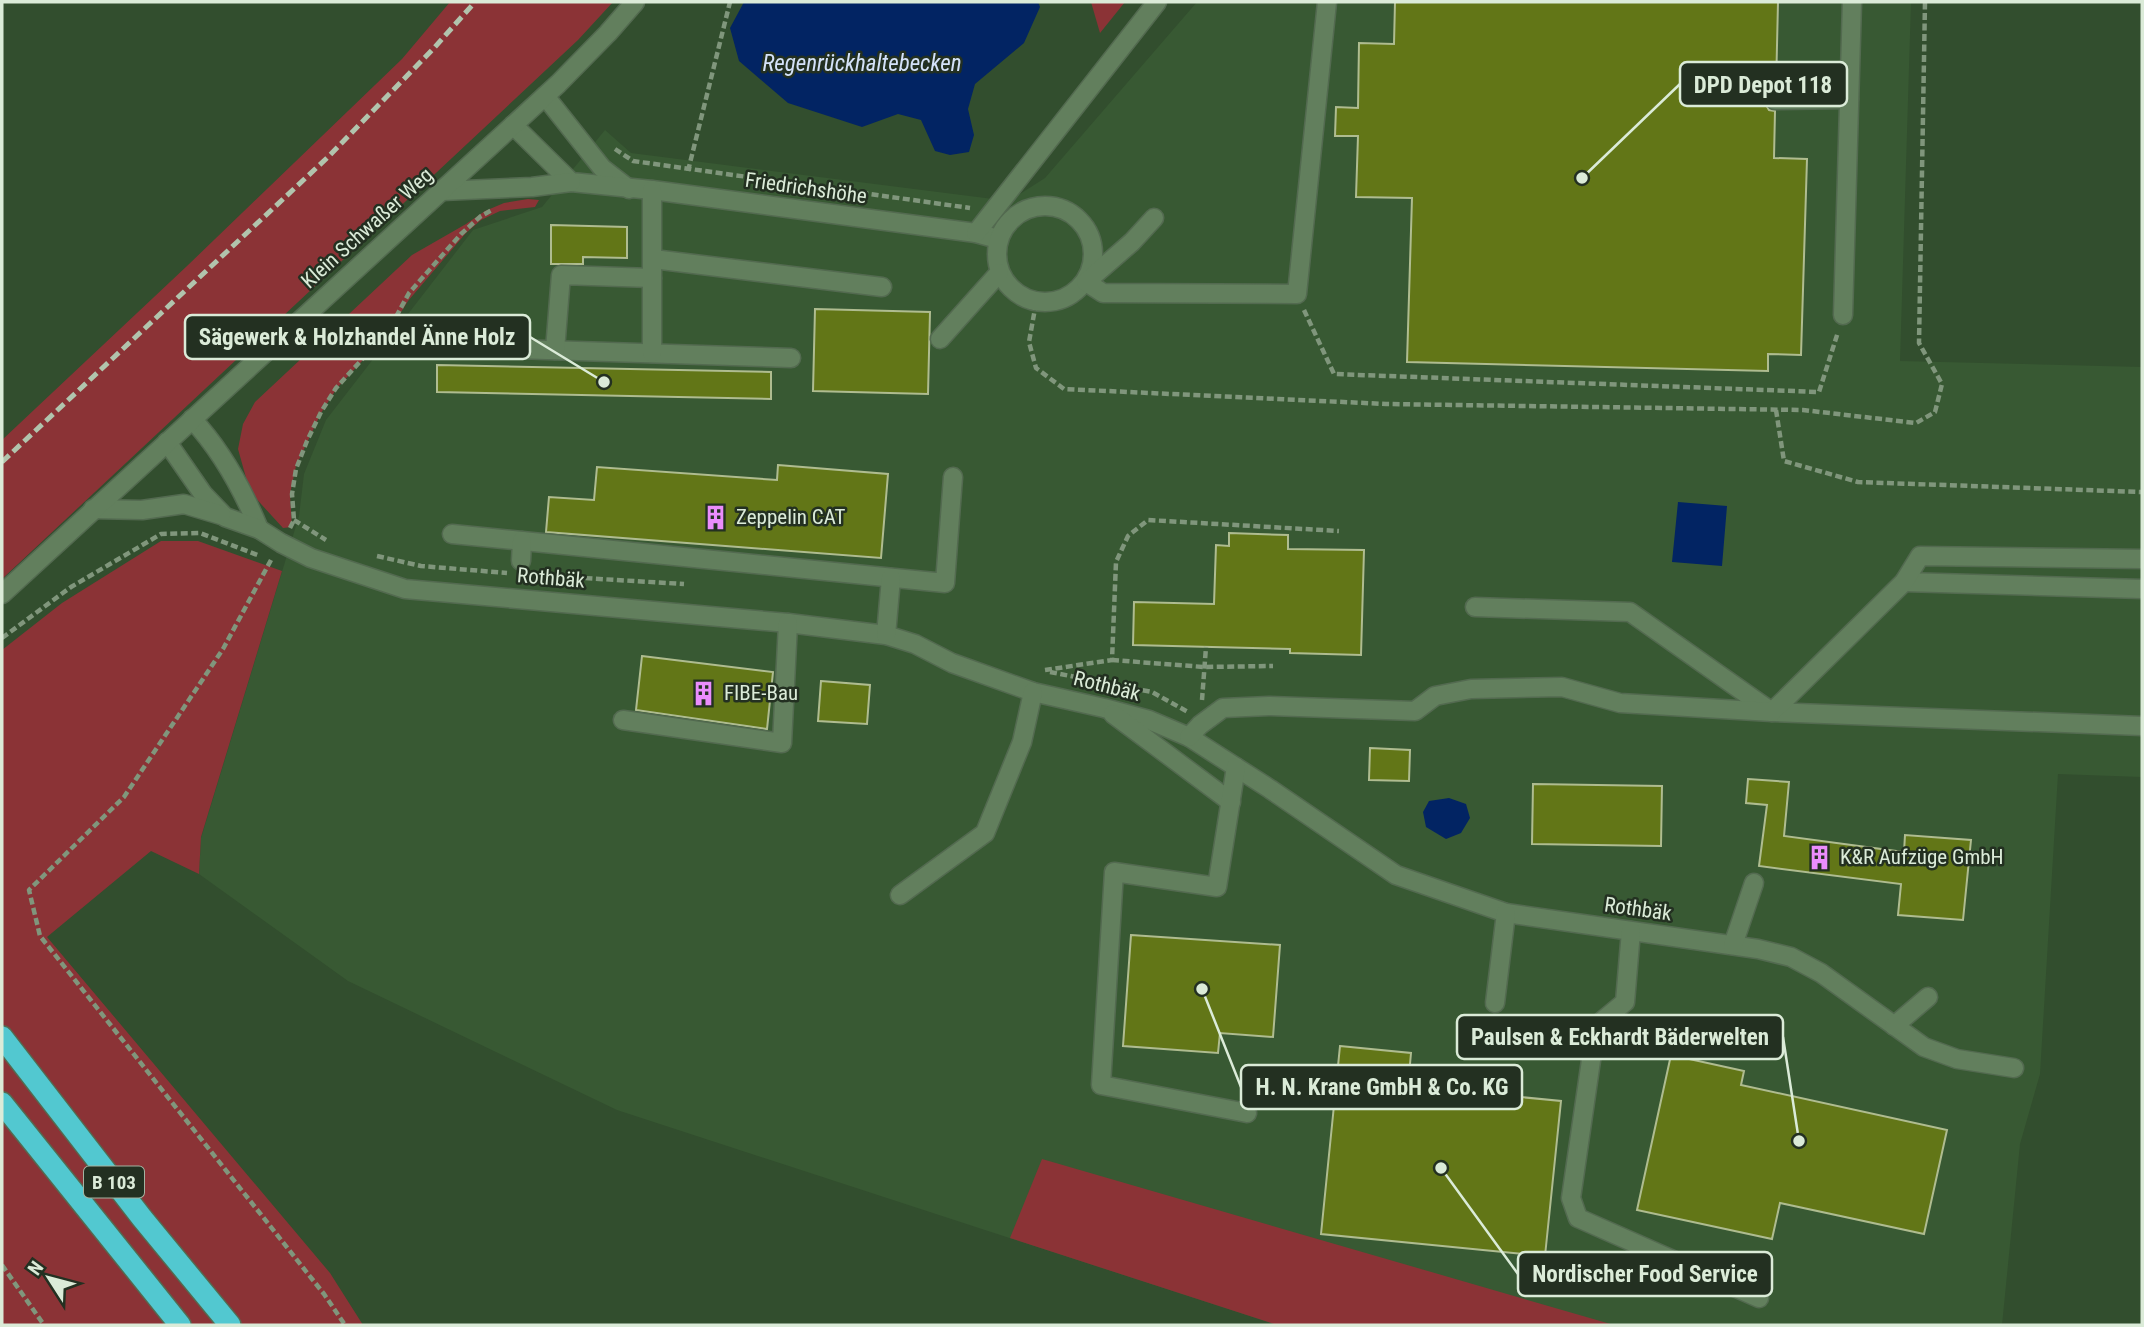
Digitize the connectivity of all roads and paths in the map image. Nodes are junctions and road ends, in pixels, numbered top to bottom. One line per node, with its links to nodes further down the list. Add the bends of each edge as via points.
1 (635, 2): 7 (street, Klein Schwaßer Weg)
2 (730, 2): 12 (path)
3 (1157, 2): 18 (street)
4 (1327, 2): 27 (street)
5 (1852, 2): 8 (street)
6 (1925, 2): 35 (path, via 1919,343 1942,384 1935,412 1916,423)
7 (545, 96): 10 (street, Klein Schwaßer Weg); 14 (street, via 602,168)
8 (1849, 99): 9 (street); 29 (street)
9 (1775, 100)
10 (513, 125): 13 (street); 16 (street, Klein Schwaßer Weg)
11 (610, 146): 12 (path, via 633,161)
12 (688, 169): 17 (path); 18 (path)
13 (571, 181): 14 (street, Friedrichshöhe); 16 (street, Friedrichshöhe)
14 (629, 189): 15 (street, Friedrichshöhe)
15 (652, 190): 17 (street, Friedrichshöhe); 22 (street)
16 (442, 191): 36 (street, Klein Schwaßer Weg)
17 (681, 194): 20 (street, Friedrichshöhe)
18 (992, 211): 20 (street)
19 (1154, 218): 25 (street)
20 (976, 233): 21 (street, Friedrichshöhe)
21 (998, 239): 23 (street); 25 (street, via 1014,216 1040,205 1067,210 1087,229 1095,256)
22 (653, 259): 24 (street); 26 (street)
23 (999, 273): 28 (street, via 1014,293); 30 (street)
24 (652, 278): 32 (street, via 561,275); 33 (street)
25 (1086, 282): 27 (street, via 1103,293); 28 (street, via 1064,300)
26 (882, 287)
27 (1297, 294): 29 (path, via 1334,374 1819,392)
28 (1036, 303): 35 (path, via 1028,342 1036,368 1065,389 1386,404)
29 (1843, 315)
30 (940, 339)
31 (396, 345): 32 (street)
32 (555, 350): 33 (street)
33 (652, 353): 34 (street)
34 (791, 358)
35 (1776, 410): 39 (path, via 1784,461 1858,482)
36 (192, 419): 37 (street, Klein Schwaßer Weg); 43 (street, via 228,467)
37 (167, 442): 40 (street, Klein Schwaßer Weg); 41 (street, Rothbäk)
38 (953, 477): 51 (street, via 945,583)
39 (2142, 492)
40 (93, 509): 41 (street, Rothbäk, via 142,510 184,504); 55 (street, Klein Schwaßer Weg)
41 (225, 517): 43 (street, Rothbäk)
42 (294, 520): 46 (path)
43 (259, 529): 57 (street, Rothbäk, via 311,558 405,589)
44 (1339, 531): 61 (path, via 1148,520 1128,536 1116,562)
45 (452, 534): 47 (street)
46 (327, 540)
47 (522, 541): 50 (street); 51 (street)
48 (373, 555): 50 (path, via 421,566)
49 (2142, 559): 52 (street, via 1920,556)
50 (524, 570): 53 (path)
51 (891, 578): 58 (street)
52 (1904, 582): 54 (street); 67 (street)
53 (684, 584)
54 (2142, 589)
55 (2, 594)
56 (1475, 607): 67 (street, via 1630,612)
57 (788, 623): 58 (street, Rothbäk); 68 (street, via 782,743)
58 (886, 635): 65 (street, Rothbäk)
59 (2, 638): 90 (path, via 71,587 161,534 200,533 271,560 223,649 124,797 29,890 40,936)
60 (1206, 647): 63 (path)
61 (1112, 660): 63 (path); 64 (path)
62 (1273, 666): 63 (path)
63 (1204, 667): 70 (path)
64 (1045, 670)
65 (1033, 692): 66 (street, Rothbäk); 74 (street, via 1022,742 985,833)
66 (1104, 708): 70 (street, Rothbäk); 72 (street)
67 (1772, 712): 69 (street); 70 (street, via 1620,703 1562,687 1471,689 1435,696 1415,711 1223,708)
68 (623, 720)
69 (2142, 726)
70 (1195, 731): 71 (street, Rothbäk)
71 (1236, 767): 72 (street); 75 (street, Rothbäk, via 1396,875)
72 (1231, 802): 84 (street, via 1217,887 1114,872 1101,1085)
73 (1754, 883): 77 (street)
74 (900, 895)
75 (1506, 913): 76 (street, Rothbäk); 79 (street)
76 (1631, 931): 77 (street, Rothbäk); 86 (street, via 1625,1002 1596,1026 1570,1198 1578,1218)
77 (1733, 945): 80 (street, Rothbäk, via 1791,957)
78 (1928, 998): 80 (street)
79 (1495, 1003)
80 (1894, 1026): 82 (street, Rothbäk, via 1924,1047 1957,1059)
81 (2, 1037): 89 (highway, B 103)
82 (2014, 1068)
83 (2, 1103): 88 (highway, B 103)
84 (1247, 1113)
85 (2, 1265): 87 (path)
86 (1759, 1298)
87 (44, 1325)
88 (180, 1325)
89 (230, 1325)
90 (345, 1325)

